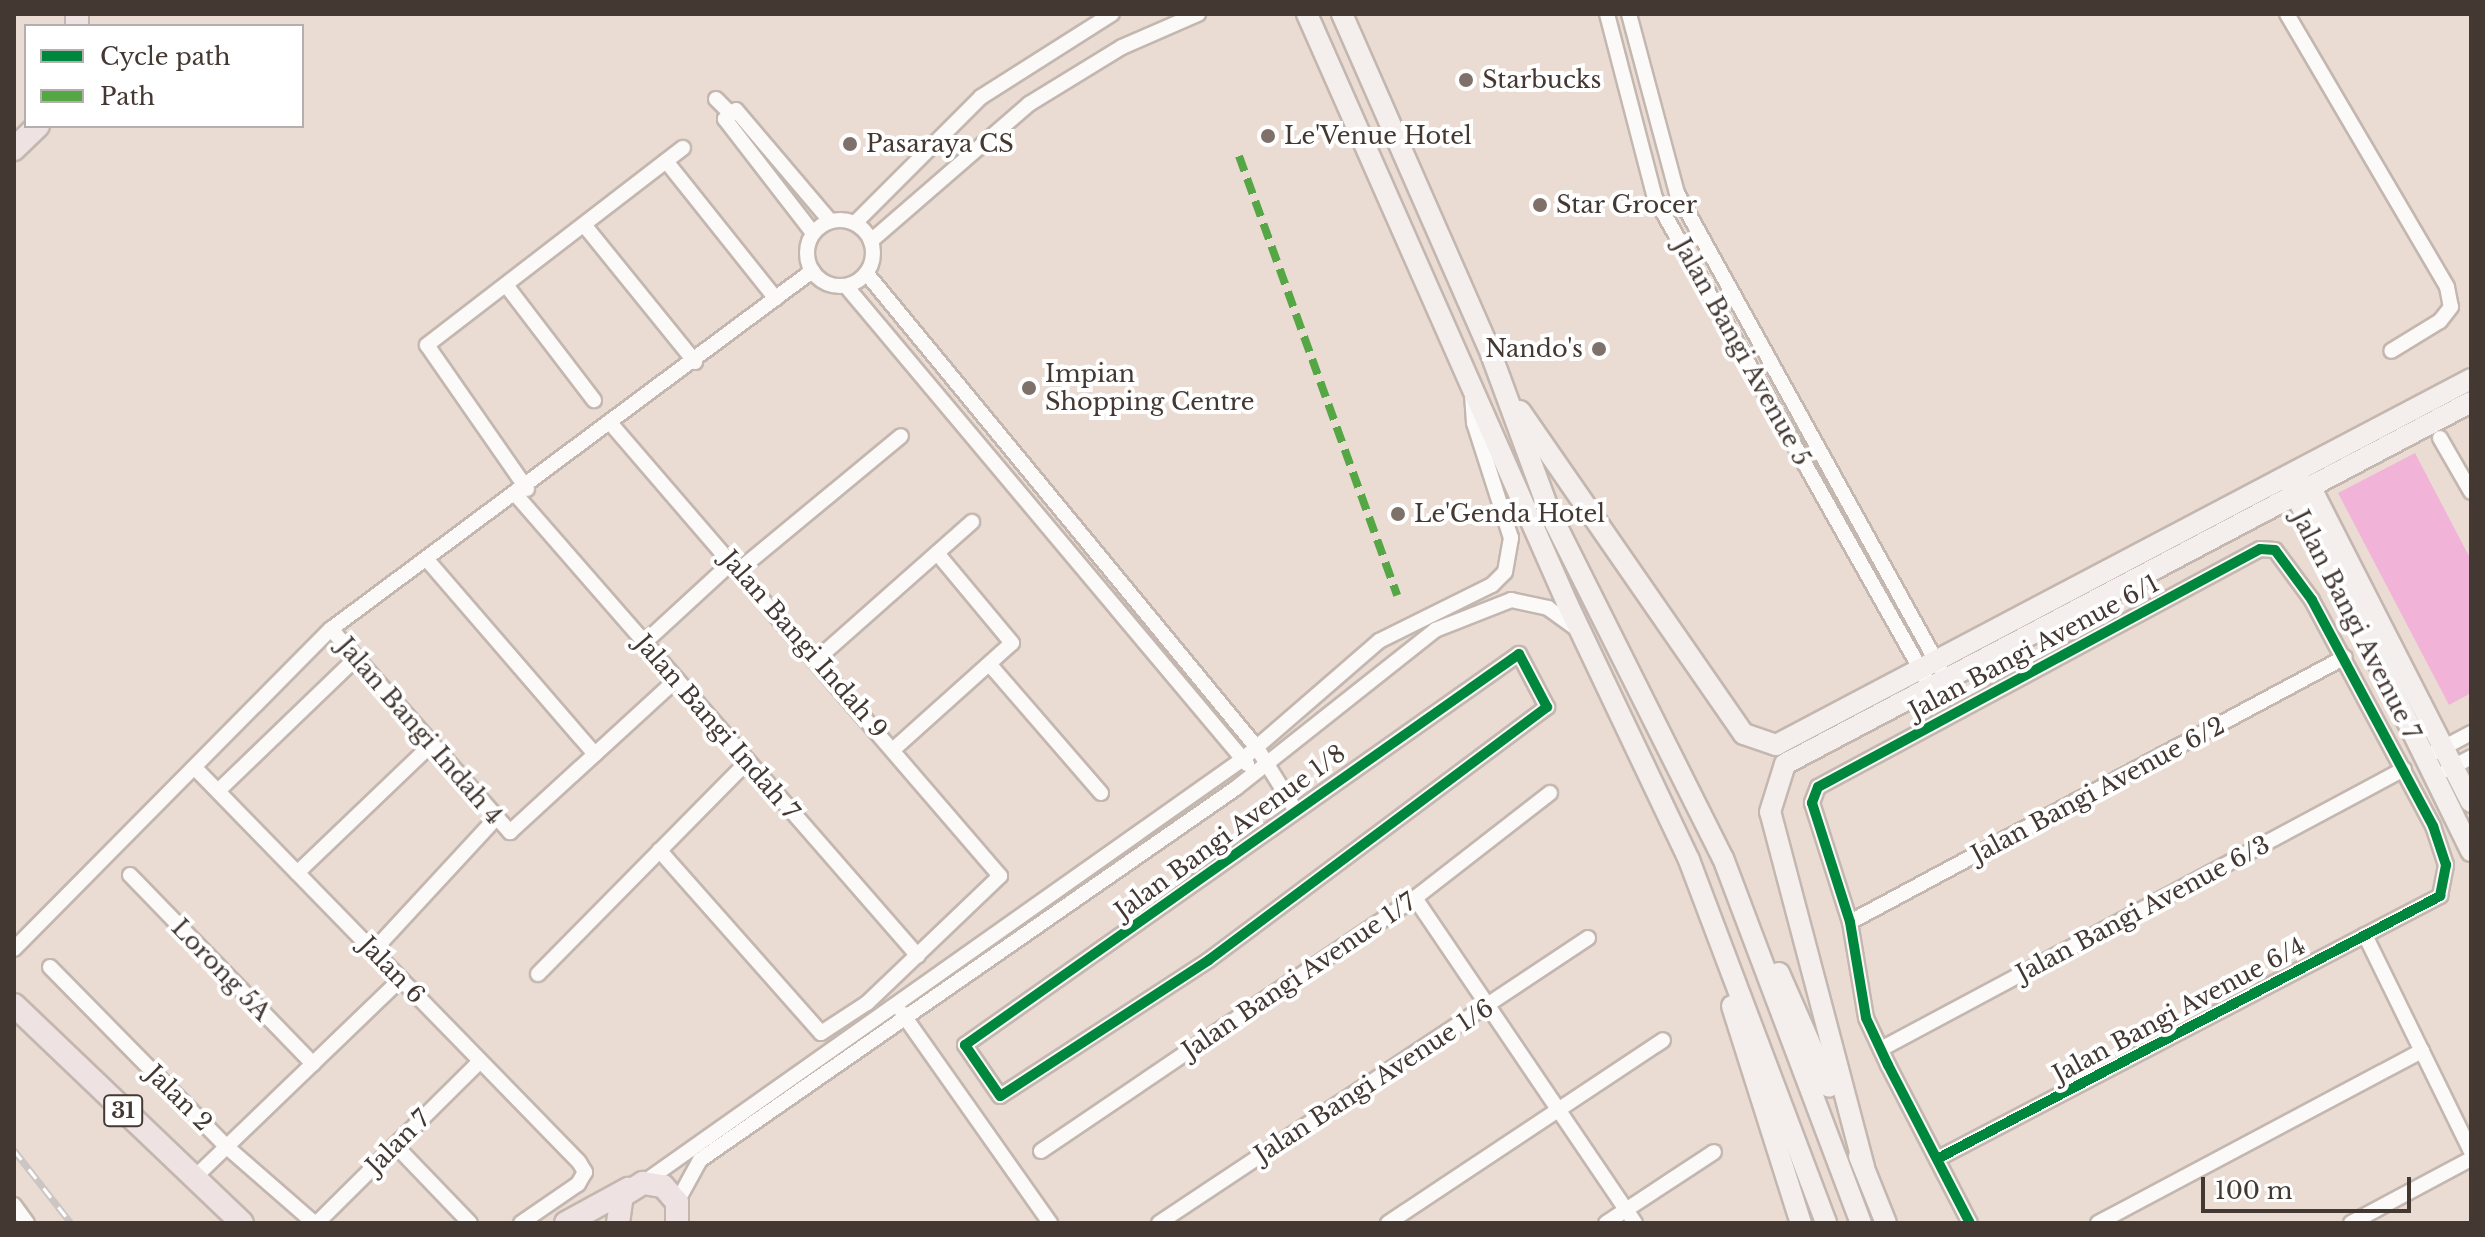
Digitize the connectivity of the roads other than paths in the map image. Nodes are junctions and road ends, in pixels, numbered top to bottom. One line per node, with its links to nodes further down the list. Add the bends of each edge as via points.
1 (1112, 14): 17 (street, via 981,97)
2 (1198, 14): 20 (street, via 1109,54 1029,104)
3 (1292, 14): 9 (main road)
4 (1307, 14): 9 (main road)
5 (1607, 14): 52 (street, Jalan Bangi Avenue 5, via 1655,198)
6 (1629, 14): 52 (street, Jalan Bangi Avenue 5, via 1677,193)
7 (2287, 14): 26 (street, via 2447,287 2451,307 2440,321)
8 (1343, 16): 27 (main road)
9 (1317, 38): 30 (main road)
10 (716, 99): 11 (street)
11 (731, 114): 16 (street, via 736,110); 19 (street, via 725,119)
12 (36, 128): 14 (main road)
13 (683, 148): 15 (street)
14 (14, 149)
15 (666, 161): 18 (street); 25 (street)
16 (830, 221): 17 (street); 19 (street)
17 (855, 223): 20 (street)
18 (585, 226): 23 (street); 28 (street)
19 (813, 233): 21 (street, via 807,252)
20 (871, 241): 22 (street)
21 (812, 271): 24 (street); 25 (street)
22 (867, 274): 24 (street); 57 (street)
23 (506, 285): 31 (street); 38 (street, Jalan Bangi Indah 7, via 427,345)
24 (846, 286): 61 (street)
25 (776, 299): 28 (street)
26 (2391, 351)
27 (1491, 354): 52 (main road, via 1549,460 1646,584 1744,734 1776,745); 76 (main road, via 1549,511)
28 (695, 362): 33 (street)
29 (2471, 379): 36 (main road)
30 (1474, 386): 46 (main road); 57 (street, via 1474,423 1511,538 1505,572 1379,641)
31 (594, 400)
32 (2471, 402): 37 (main road)
33 (612, 425): 38 (street); 44 (street, Jalan Bangi Indah 9)
34 (901, 436): 44 (street)
35 (2440, 438): 39 (street)
36 (2290, 477): 37 (main road, Jalan Bangi Avenue 7); 40 (main road, Jalan Bangi Avenue 7); 52 (main road)
37 (2311, 488): 40 (main road); 58 (main road, Jalan Bangi Avenue 7)
38 (522, 492): 43 (street); 47 (street, Jalan Bangi Indah 7)
39 (2471, 492)
40 (2292, 498): 52 (main road); 60 (main road, Jalan Bangi Avenue 7)
41 (972, 522): 42 (street)
42 (937, 553): 50 (street); 51 (street, via 1010,633 1008,651)
43 (429, 562): 45 (street); 59 (street)
44 (736, 566): 47 (street); 50 (street, Jalan Bangi Indah 9)
45 (331, 629): 49 (street, Jalan Bangi Indah 4); 65 (street)
46 (1584, 640): 66 (street, Jalan Bangi Avenue 1/8, via 1563,616 1532,602 1511,600 1462,614); 77 (main road)
47 (644, 643): 53 (street, Jalan Bangi Indah 7)
48 (2345, 657): 64 (street); 81 (street, Jalan Bangi Avenue 6/2); 81 (street, Jalan Bangi Avenue 6/1, via 2287,558 2260,549 1832,777 1812,803)
49 (356, 658): 55 (street, Jalan Bangi Indah 4); 68 (street)
50 (817, 659): 56 (street, Jalan Bangi Indah 9)
51 (991, 666): 56 (street); 69 (street)
52 (1934, 675): 107 (main road, via 1798,755 1776,777 1770,798)
53 (676, 680): 59 (street); 62 (street, Jalan Bangi Indah 7)
54 (2471, 733): 58 (street)
55 (432, 744): 73 (street, Jalan Bangi Indah 4); 78 (street)
56 (895, 748): 86 (street, Jalan Bangi Indah 9, via 995,863 1000,876 992,890)
57 (1257, 748): 61 (street); 66 (street)
58 (2443, 748): 60 (street); 63 (main road, Jalan Bangi Avenue 7)
59 (595, 754): 73 (street, Jalan Bangi Indah 4, via 510,832)
60 (2424, 758): 67 (main road, Jalan Bangi Avenue 7)
61 (1243, 759): 66 (street); 91 (street)
62 (747, 762): 74 (street); 86 (street, Jalan Bangi Indah 7)
63 (2462, 762): 67 (street); 71 (main road, Jalan Bangi Avenue 7)
64 (2404, 769): 82 (street, Jalan Bangi Avenue 6/4, via 2445,853 2440,896); 95 (street, Jalan Bangi Avenue 6/3)
65 (197, 770): 68 (street, Jalan 6); 84 (street)
66 (1263, 771): 72 (street); 93 (street, Jalan Bangi Avenue 1/8)
67 (2433, 777): 75 (main road, Jalan Bangi Avenue 7)
68 (218, 791): 78 (street, Jalan 6)
69 (1101, 793)
70 (1550, 793): 80 (street, Jalan Bangi Avenue 1/7)
71 (2471, 802)
72 (1296, 811): 72 (street, Jalan Bangi Avenue 1/8, via 1519,654 1547,707 1209,960 1000,1096 965,1045)
73 (497, 817): 85 (street)
74 (659, 850): 86 (street, via 821,1033); 88 (street)
75 (2471, 851)
76 (1723, 858): 107 (main road); 127 (main road)
77 (1689, 860): 125 (main road); 126 (main road)
78 (297, 873): 85 (street, Jalan 6)
79 (130, 875): 98 (street, Lorong 5A)
80 (1415, 898): 92 (street); 102 (street, Jalan Bangi Avenue 1/7)
81 (1850, 922): 95 (street, via 1866,1018)
82 (2365, 935): 96 (street); 105 (street, Jalan Bangi Avenue 6/4)
83 (1588, 938): 92 (street, Jalan Bangi Avenue 1/6)
84 (14, 949)
85 (373, 951): 89 (street, Jalan 6)
86 (918, 956)
87 (50, 967): 101 (street, Jalan 2)
88 (538, 974)
89 (400, 980): 97 (street, Jalan 6); 98 (street)
90 (14, 1005): 108 (main road, 31)
91 (897, 1006): 93 (street); 109 (street)
92 (1489, 1006): 99 (street); 121 (street, Jalan Bangi Avenue 1/6)
93 (906, 1020): 112 (street, Jalan Bangi Avenue 1/8, via 700,1160); 120 (street)
94 (1663, 1040): 99 (street)
95 (1881, 1049): 105 (street)
96 (2422, 1051): 103 (street); 130 (street)
97 (480, 1061): 100 (street, Jalan 7); 117 (street, Jalan 6, via 585,1172)
98 (313, 1064): 101 (street)
99 (1557, 1108): 111 (street); 122 (street)
100 (395, 1145): 115 (street, Jalan 7); 116 (street)
101 (227, 1147): 108 (street); 115 (street, Jalan 2)
102 (1041, 1151)
103 (2471, 1151)
104 (1714, 1152): 111 (street)
105 (1937, 1159): 129 (street)
106 (2471, 1159): 131 (street)
107 (1864, 1167): 128 (main road)
108 (193, 1179): 113 (main road, 31)
109 (637, 1184): 112 (main road, via 663,1186); 118 (main road); 119 (main road, via 617,1209)
110 (14, 1205): 114 (street)
111 (1626, 1209): 123 (street); 124 (street)
112 (677, 1212)
113 (238, 1221)
114 (27, 1223)
115 (316, 1223)
116 (470, 1223)
117 (521, 1223)
118 (566, 1223)
119 (618, 1223)
120 (1050, 1223)
121 (1159, 1223)
122 (1388, 1223)
123 (1606, 1223)
124 (1635, 1223)
125 (1801, 1223)
126 (1826, 1223)
127 (1861, 1223)
128 (1886, 1223)
129 (1970, 1223)
130 (2098, 1223)
131 (2351, 1223)

